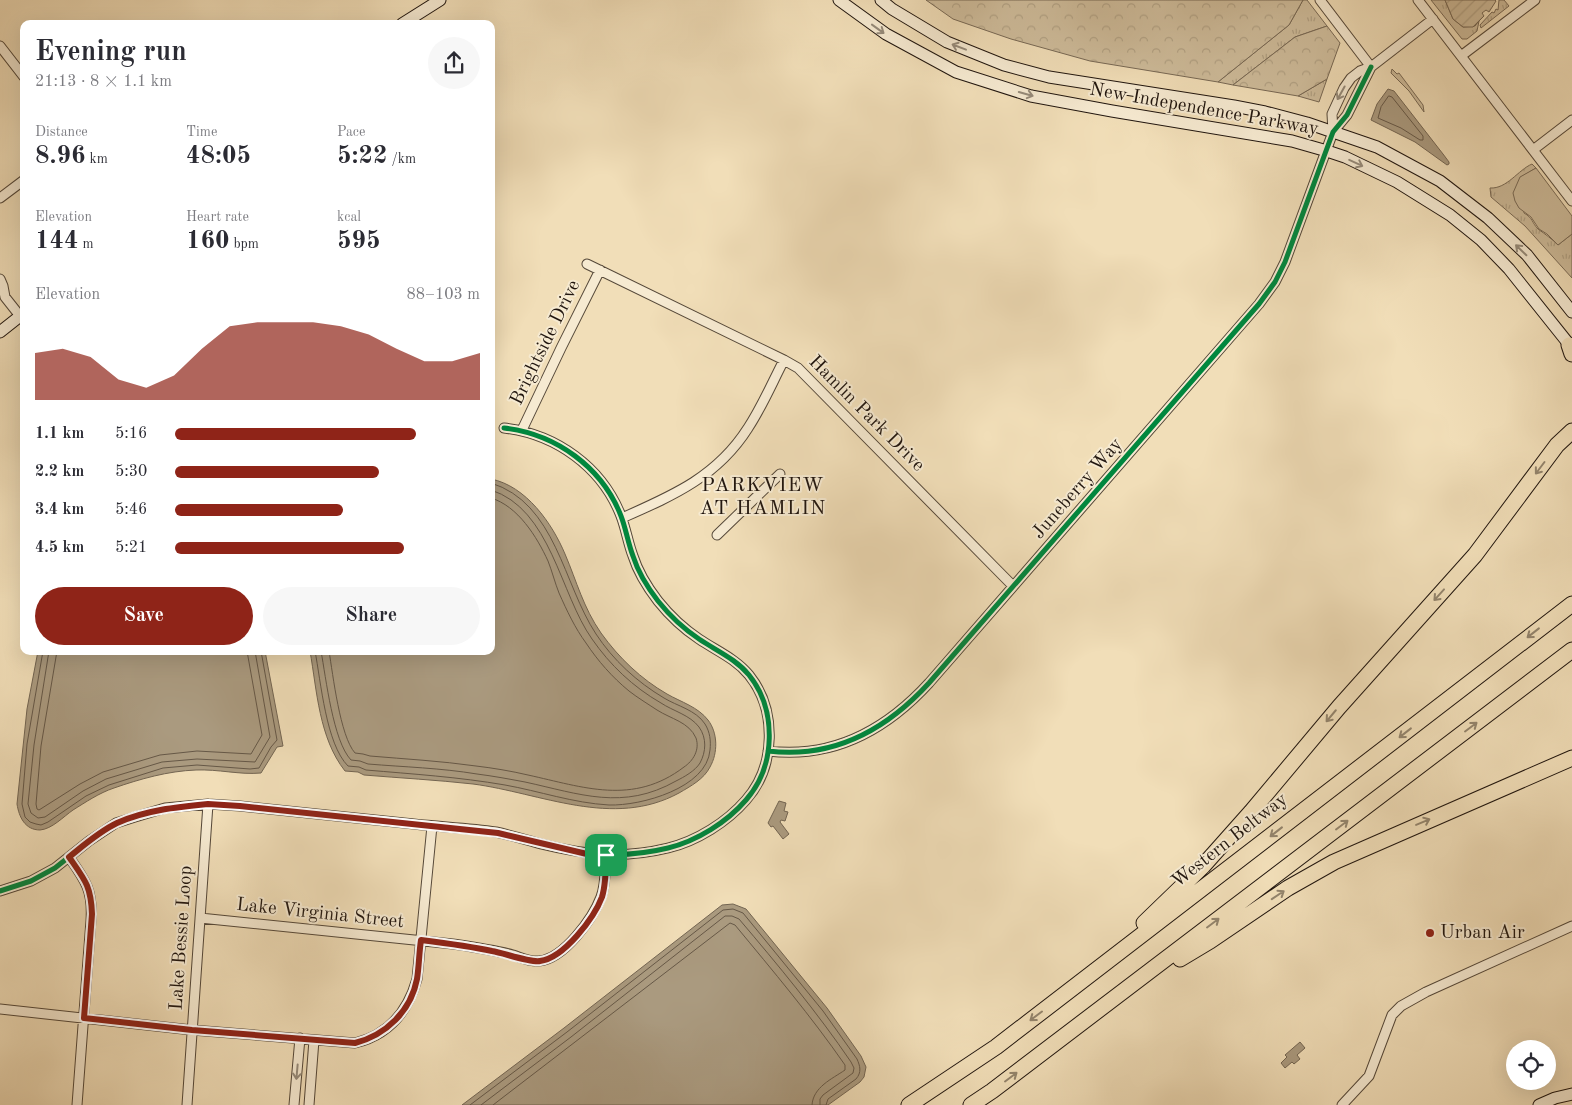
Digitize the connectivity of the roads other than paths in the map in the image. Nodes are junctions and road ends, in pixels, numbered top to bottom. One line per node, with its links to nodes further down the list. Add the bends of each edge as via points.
1 (440, 0): 7 (main road)
2 (839, 0): 16 (main road, New Independence Parkway, one-way to 16, via 886,34 956,72 1031,96 1292,141)
3 (881, 0): 14 (main road, New Independence Parkway, one-way to 3, via 1257,111 1049,77 1004,65 947,42)
4 (1320, 0): 11 (street)
5 (1418, 0): 8 (street)
6 (1535, 0): 10 (street)
7 (408, 20)
8 (1433, 20): 10 (street); 11 (street)
9 (0, 46): 12 (street)
10 (1461, 56): 15 (street)
11 (1371, 67): 14 (street, via 1347,115); 14 (street, one-way to 14, via 1356,74 1344,88 1332,114)
12 (20, 72)
13 (1572, 120): 15 (street)
14 (1333, 132): 16 (street, Juneberry Way); 25 (main road, New Independence Parkway, one-way to 14, via 1527,255 1488,218 1440,181 1377,146)
15 (1532, 150): 19 (street)
16 (1327, 151): 28 (main road, New Independence Parkway, one-way to 28, via 1397,182 1475,235 1509,268); 38 (street, Juneberry Way, via 1275,282)
17 (20, 183): 18 (street)
18 (0, 198)
19 (1572, 201)
20 (587, 264): 21 (street, Hamlin Park Drive)
21 (600, 270): 29 (street, Hamlin Park Drive); 32 (street, Brightside Drive)
22 (0, 279): 23 (street)
23 (2, 297): 24 (street)
24 (20, 312)
25 (1572, 312)
26 (20, 316): 27 (main road)
27 (0, 332)
28 (1571, 349)
29 (784, 360): 36 (street, via 748,428 724,458 680,492); 38 (street, Hamlin Park Drive, via 811,380)
30 (1572, 421): 34 (highway)
31 (504, 428): 32 (street)
32 (522, 430): 36 (street, via 558,445 586,465 608,491)
33 (1572, 431): 34 (highway)
34 (1557, 445): 51 (highway, one-way to 51, via 1474,555 1339,707 1252,812 1203,866)
35 (780, 474): 37 (street)
36 (622, 518): 41 (street, via 636,564 657,600 684,628 733,660 753,681 767,713)
37 (717, 535)
38 (1013, 586): 41 (street, Juneberry Way, via 922,691 887,720 856,738 828,748 796,753)
39 (1572, 604): 51 (highway, Western Beltway, one-way to 51)
40 (1572, 650): 52 (highway, one-way to 40)
41 (768, 751): 45 (street, via 760,778 747,799 706,833 670,848)
42 (1572, 758): 52 (highway, one-way to 42, via 1334,862)
43 (208, 804): 44 (street); 46 (street, via 166,808 116,824); 48 (street, Lake Bessie Loop)
44 (432, 826): 45 (street, via 498,833 587,854); 50 (street)
45 (606, 855): 50 (street, Lake Virginia Street, via 605,884 593,914 579,934 548,959 533,962 490,950)
46 (69, 857): 47 (street, via 31,882); 54 (street, via 83,877 91,897)
47 (0, 891)
48 (200, 918): 50 (street, Lake Virginia Street); 55 (street, Lake Bessie Loop)
49 (1572, 926): 65 (street, via 1402,1006 1392,1015 1369,1076)
50 (421, 940): 57 (street, via 414,991 401,1015 368,1040 355,1043)
51 (1063, 996): 63 (highway, Western Beltway, one-way to 63, via 996,1047)
52 (1119, 996): 64 (highway, one-way to 52)
53 (0, 1009): 54 (street)
54 (84, 1018): 55 (street); 59 (street)
55 (192, 1030): 56 (street); 60 (street, Lake Bessie Loop)
56 (300, 1038): 57 (street); 61 (street, one-way to 61)
57 (314, 1040): 62 (street)
58 (1572, 1094): 66 (main road)
59 (77, 1105)
60 (187, 1105)
61 (294, 1105)
62 (309, 1105)
63 (909, 1105)
64 (971, 1105)
65 (1342, 1105)
66 (1539, 1105)

